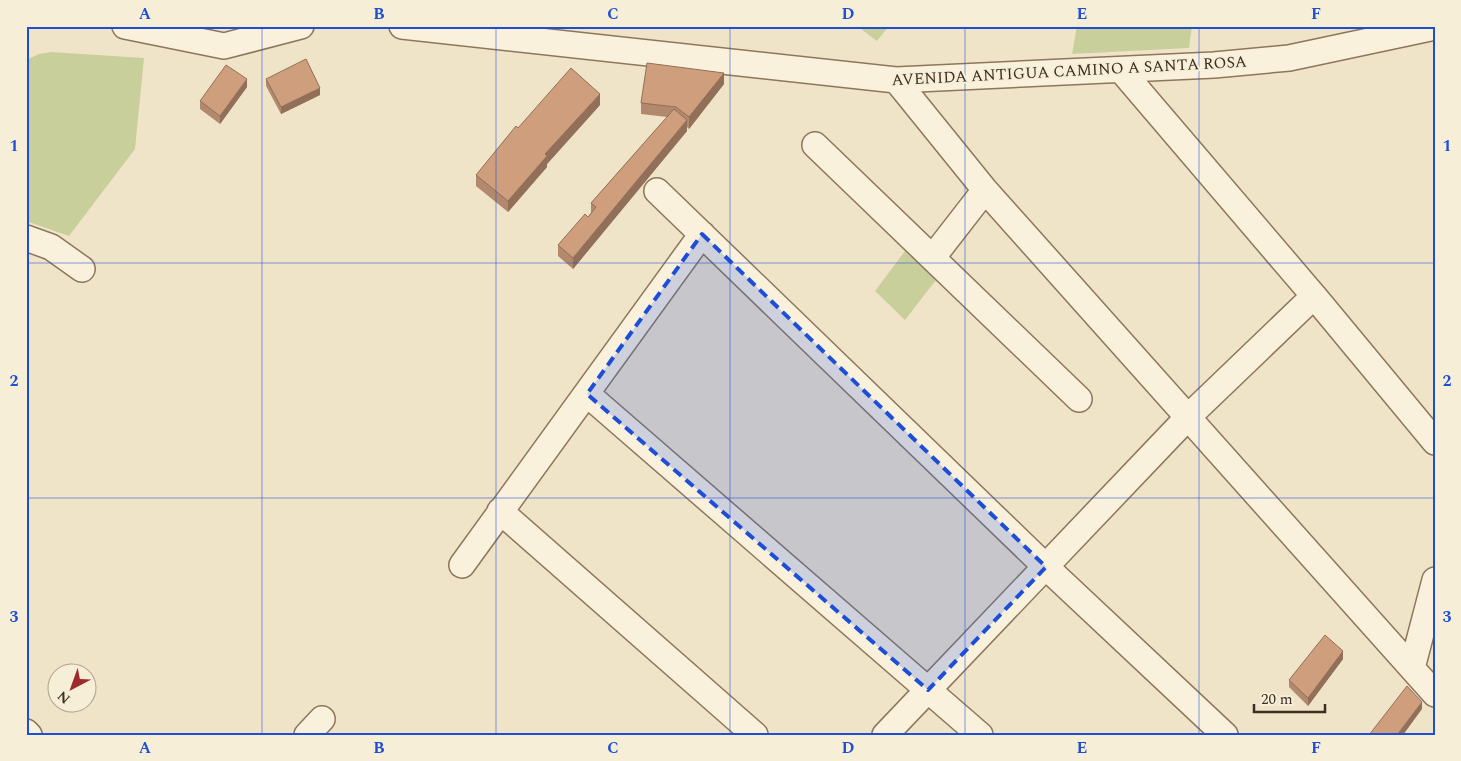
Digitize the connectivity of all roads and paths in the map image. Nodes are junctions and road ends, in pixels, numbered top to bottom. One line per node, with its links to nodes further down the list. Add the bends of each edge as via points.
1 (125, 26): 2 (street, via 224,46)
2 (301, 26)
3 (402, 26): 6 (street, AVENIDA ANTIGUA CAMINO A SANTA ROSA)
4 (1435, 27): 5 (street, AVENIDA ANTIGUA CAMINO A SANTA ROSA, via 1289,58)
5 (1121, 70): 6 (street, AVENIDA ANTIGUA CAMINO A SANTA ROSA); 14 (street)
6 (896, 80): 8 (street)
7 (815, 145): 12 (street)
8 (985, 190): 12 (street); 17 (street)
9 (657, 191): 10 (street)
10 (702, 234): 15 (street); 21 (street)
11 (26, 238): 13 (street, via 51,247)
12 (933, 256): 16 (street)
13 (82, 269)
14 (1314, 296): 17 (street); 18 (street)
15 (587, 394): 19 (street); 24 (street)
16 (1079, 399)
17 (1189, 416): 21 (street); 23 (street, via 1286,530)
18 (1435, 442)
19 (500, 512): 20 (street); 28 (street)
20 (462, 565)
21 (1046, 567): 24 (street); 31 (street)
22 (1435, 580): 23 (street)
23 (1412, 668): 25 (street)
24 (928, 690): 29 (street); 30 (street)
25 (1435, 694)
26 (26, 732): 27 (street)
27 (29, 735)
28 (755, 735)
29 (885, 735)
30 (980, 735)
31 (1225, 735)

